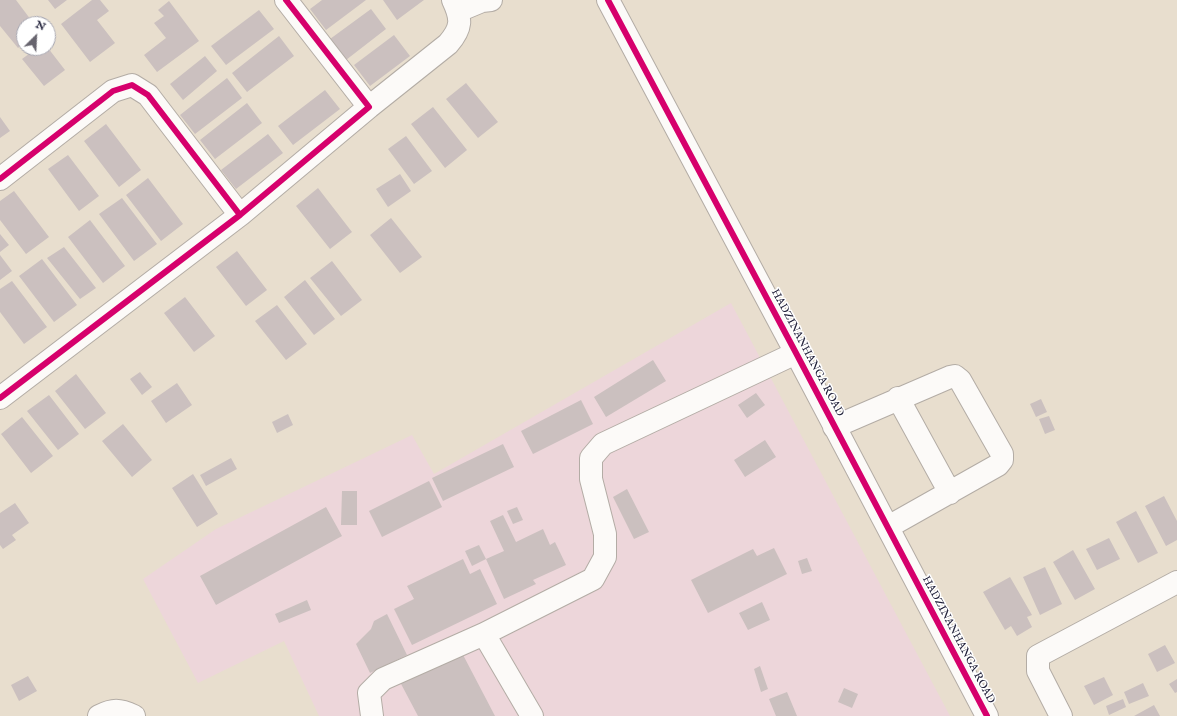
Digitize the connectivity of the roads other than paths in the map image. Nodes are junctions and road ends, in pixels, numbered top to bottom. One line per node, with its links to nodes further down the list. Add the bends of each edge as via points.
1 (286, 0): 5 (street)
2 (491, 0): 4 (street)
3 (608, 0): 8 (street, HADZINANHANGA ROAD)
4 (456, 5): 5 (street, via 459,24 456,34 448,44)
5 (369, 108): 7 (street)
6 (0, 179): 7 (street, via 113,91 132,84 148,95)
7 (240, 215): 9 (street)
8 (796, 353): 11 (street, HADZINANHANGA ROAD); 15 (street, via 603,444 591,458 591,479 605,534 605,557 593,579)
9 (0, 398)
10 (898, 398): 11 (street); 12 (street); 12 (street, via 955,376 960,380 1002,454 1002,460 998,465)
11 (834, 426): 13 (street, HADZINANHANGA ROAD)
12 (950, 493): 13 (street)
13 (888, 527): 20 (street, HADZINANHANGA ROAD)
14 (1177, 582): 21 (street, via 1038,656 1038,671)
15 (484, 634): 18 (street, via 383,679 369,693); 19 (street)
16 (99, 716): 17 (street, via 114,710)
17 (134, 716)
18 (372, 716)
19 (532, 716)
20 (987, 716)
21 (1061, 716)

